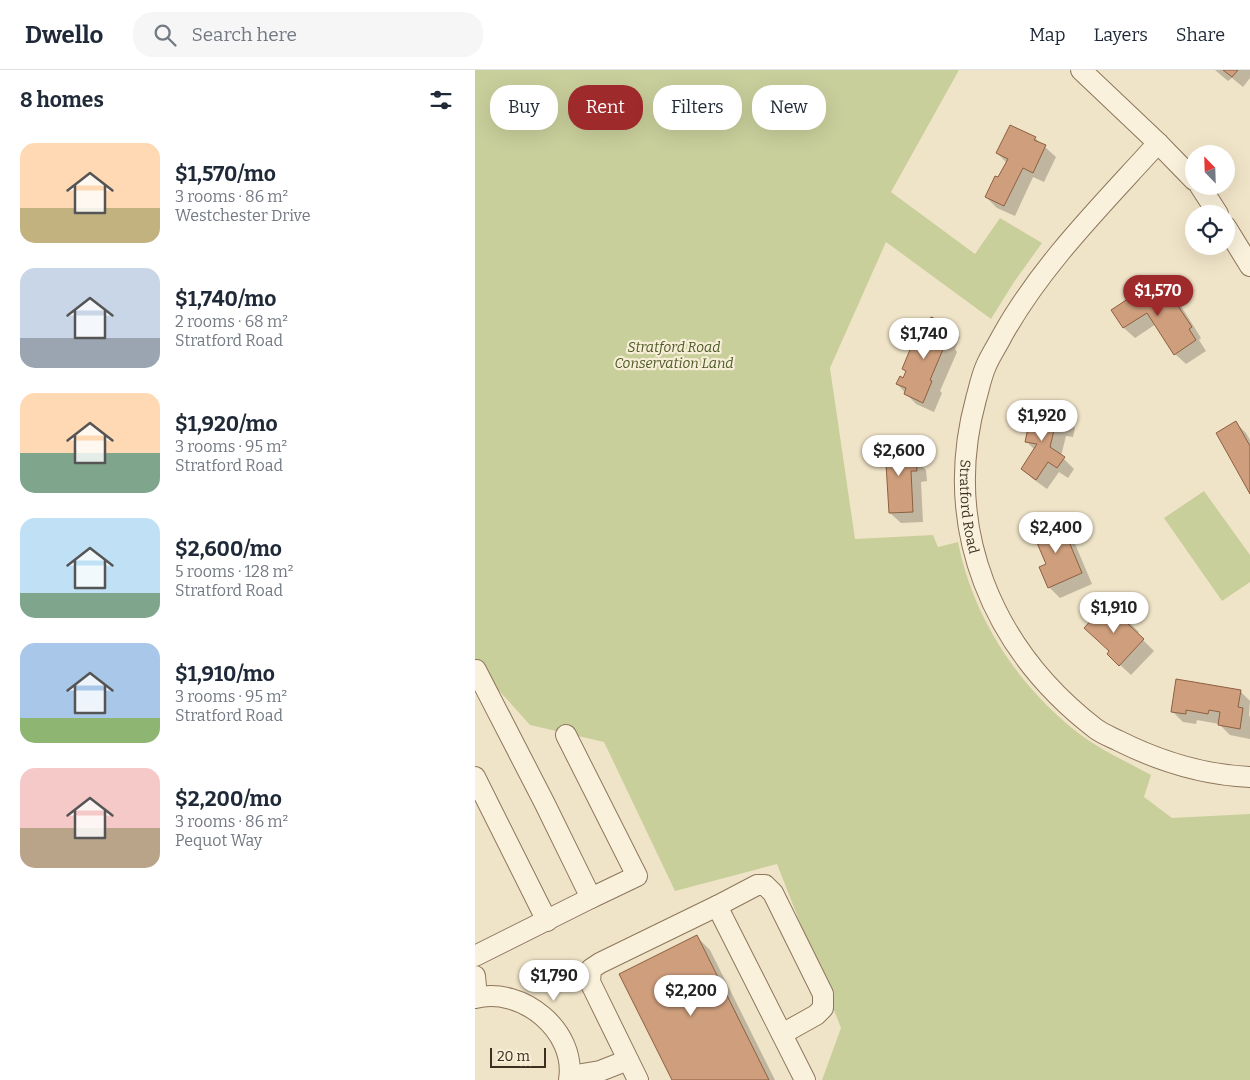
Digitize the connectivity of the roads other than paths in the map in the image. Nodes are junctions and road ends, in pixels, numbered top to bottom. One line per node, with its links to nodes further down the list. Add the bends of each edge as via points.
1 (1081, 70): 2 (street)
2 (1158, 143): 3 (street); 9 (street, Stratford Road, via 1057,257 1014,316 986,366 970,423 964,478 968,523 981,578 999,618 1026,659 1097,730 1140,752 1185,767)
3 (1185, 171)
4 (1235, 242): 5 (street)
5 (1250, 266)
6 (475, 670): 10 (street)
7 (566, 735): 10 (street, via 637,876)
8 (475, 777): 12 (street)
9 (1250, 777)
10 (591, 898): 12 (street)
11 (717, 906): 16 (street); 16 (street, via 757,885 765,885 773,893 823,994 823,1008 816,1015); 17 (street, via 591,969 589,982)
12 (547, 921): 13 (street)
13 (475, 956)
14 (475, 976): 15 (street)
15 (476, 998): 18 (street, via 500,996 537,1010 561,1038 568,1056)
16 (782, 1034): 20 (street)
17 (628, 1060): 18 (street); 19 (street)
18 (570, 1078)
19 (638, 1080)
20 (805, 1080)

